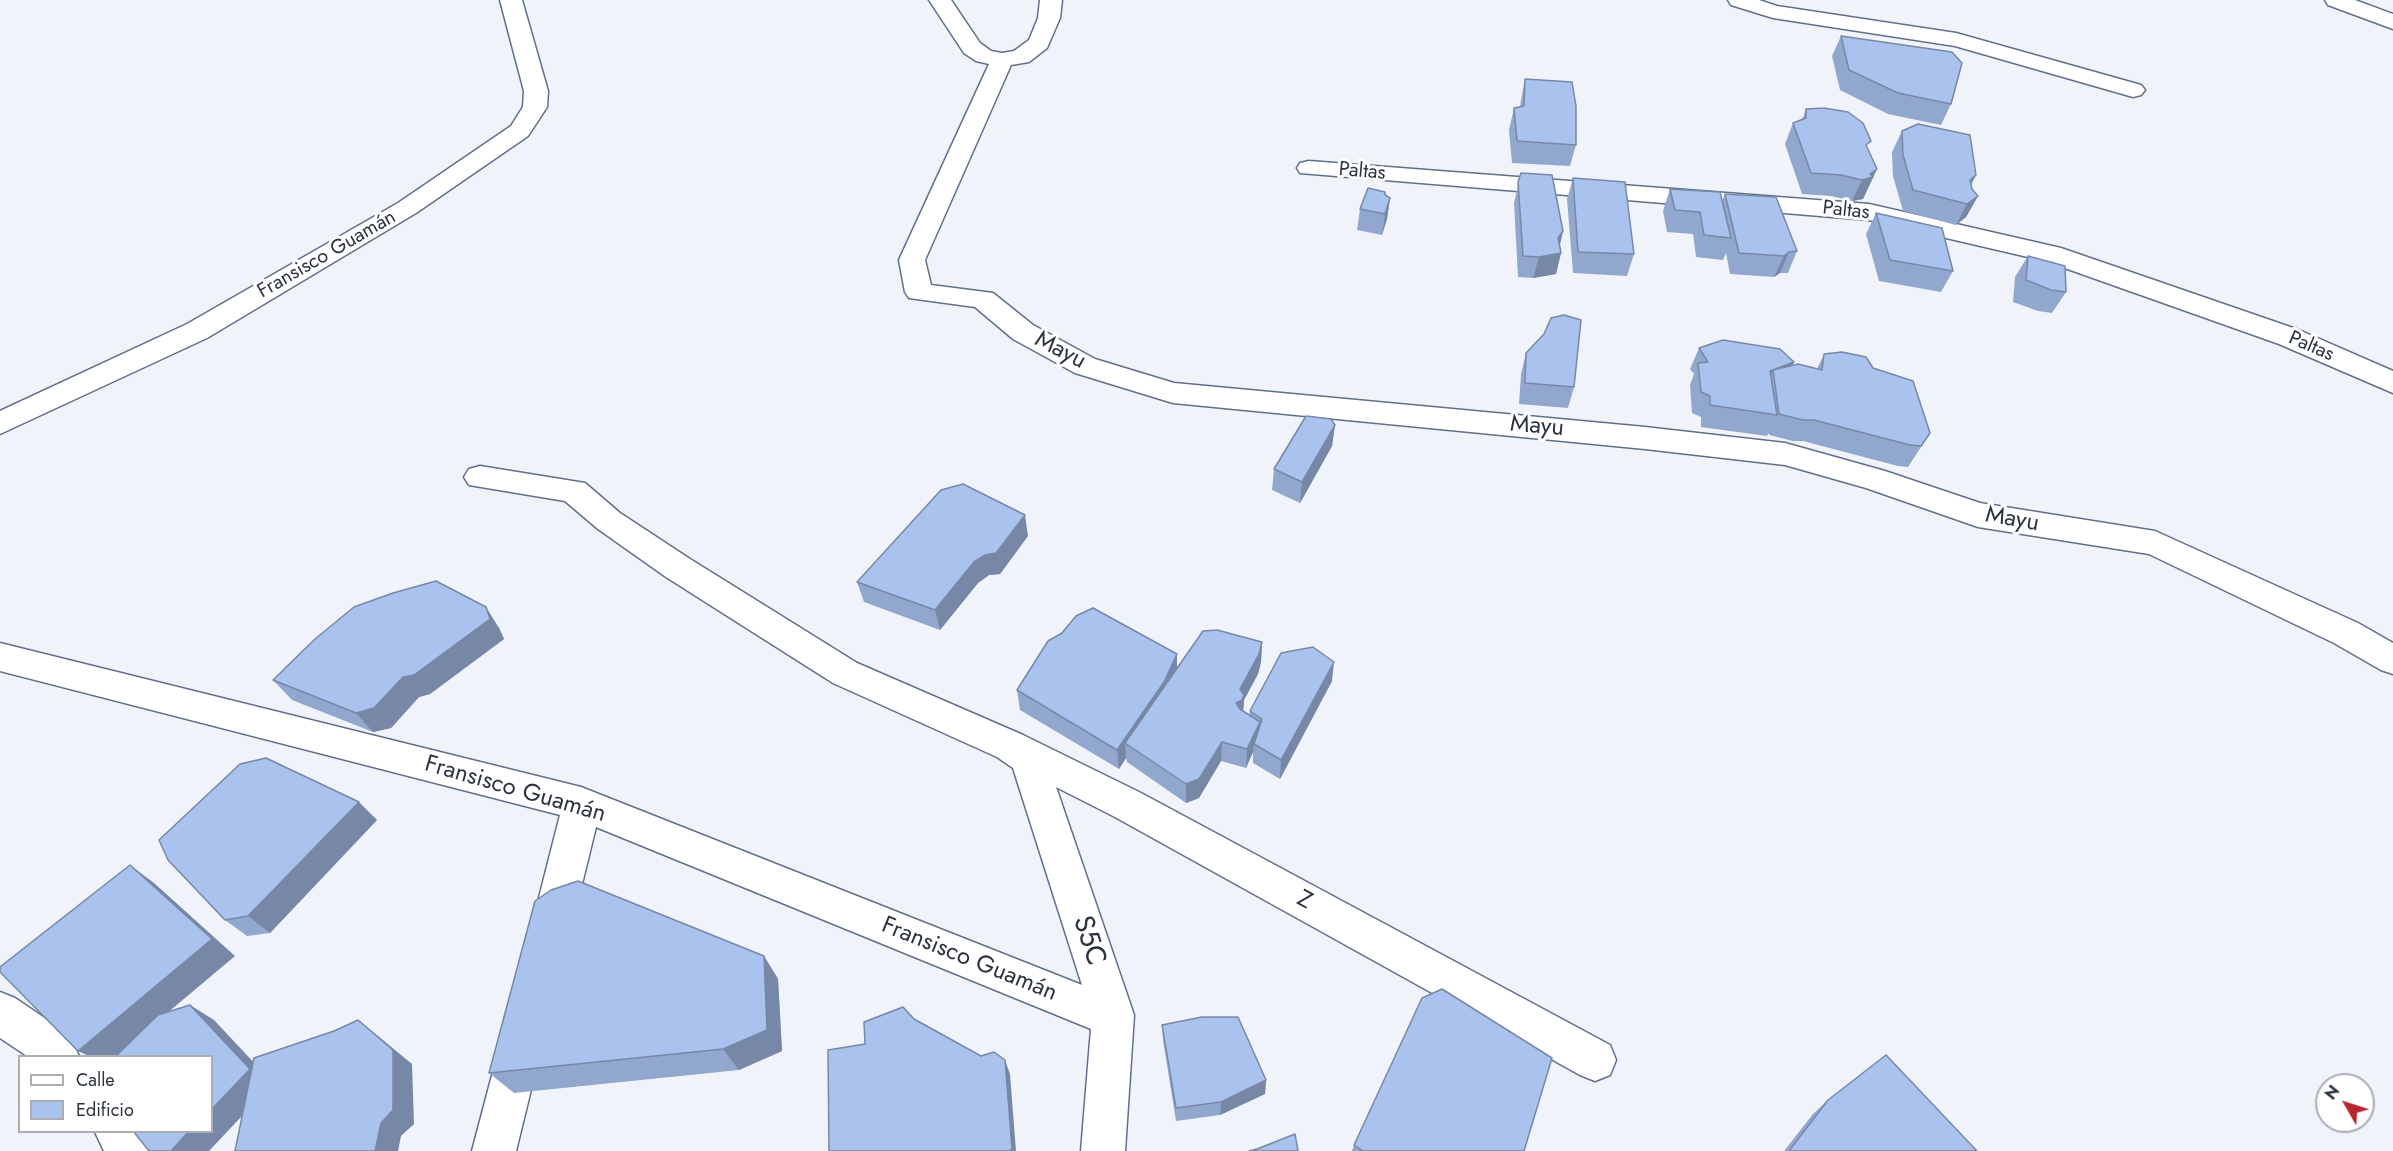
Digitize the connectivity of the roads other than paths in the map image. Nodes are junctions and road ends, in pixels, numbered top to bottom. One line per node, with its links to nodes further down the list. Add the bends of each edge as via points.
1 (511, 0): 11 (street, Fransisco Guamán, via 536,92 535,107 520,131 407,208 197,331)
2 (940, 0): 7 (street, via 972,48)
3 (1050, 0): 7 (street, via 1049,18 1039,43 1022,57)
4 (1739, 0): 8 (street, via 1773,12 1956,40)
5 (2336, 0): 6 (street)
6 (2393, 22)
7 (1002, 60): 14 (street, Mayu, via 912,260 919,292 983,299 1023,332 1085,366 1173,393 1785,454 1978,515 2155,543 2346,633)
8 (2133, 90)
9 (1309, 168): 10 (street, Paltas, via 1869,212 2052,254 2289,337)
10 (2393, 382)
11 (0, 423)
12 (480, 477): 15 (street, Z, via 574,491 609,521 678,568 845,673)
13 (0, 657): 16 (street, Fransisco Guamán)
14 (2393, 660)
15 (1010, 746): 20 (street, S5C, via 1028,759); 22 (street, Z, via 1139,811)
16 (581, 804): 17 (street); 20 (street, Fransisco Guamán)
17 (543, 959)
18 (0, 1013): 21 (street)
19 (529, 1015): 25 (street)
20 (1113, 1015): 26 (street, S5C)
21 (57, 1055)
22 (1595, 1060)
23 (118, 1133): 24 (street)
24 (132, 1151)
25 (494, 1151)
26 (1103, 1151)

